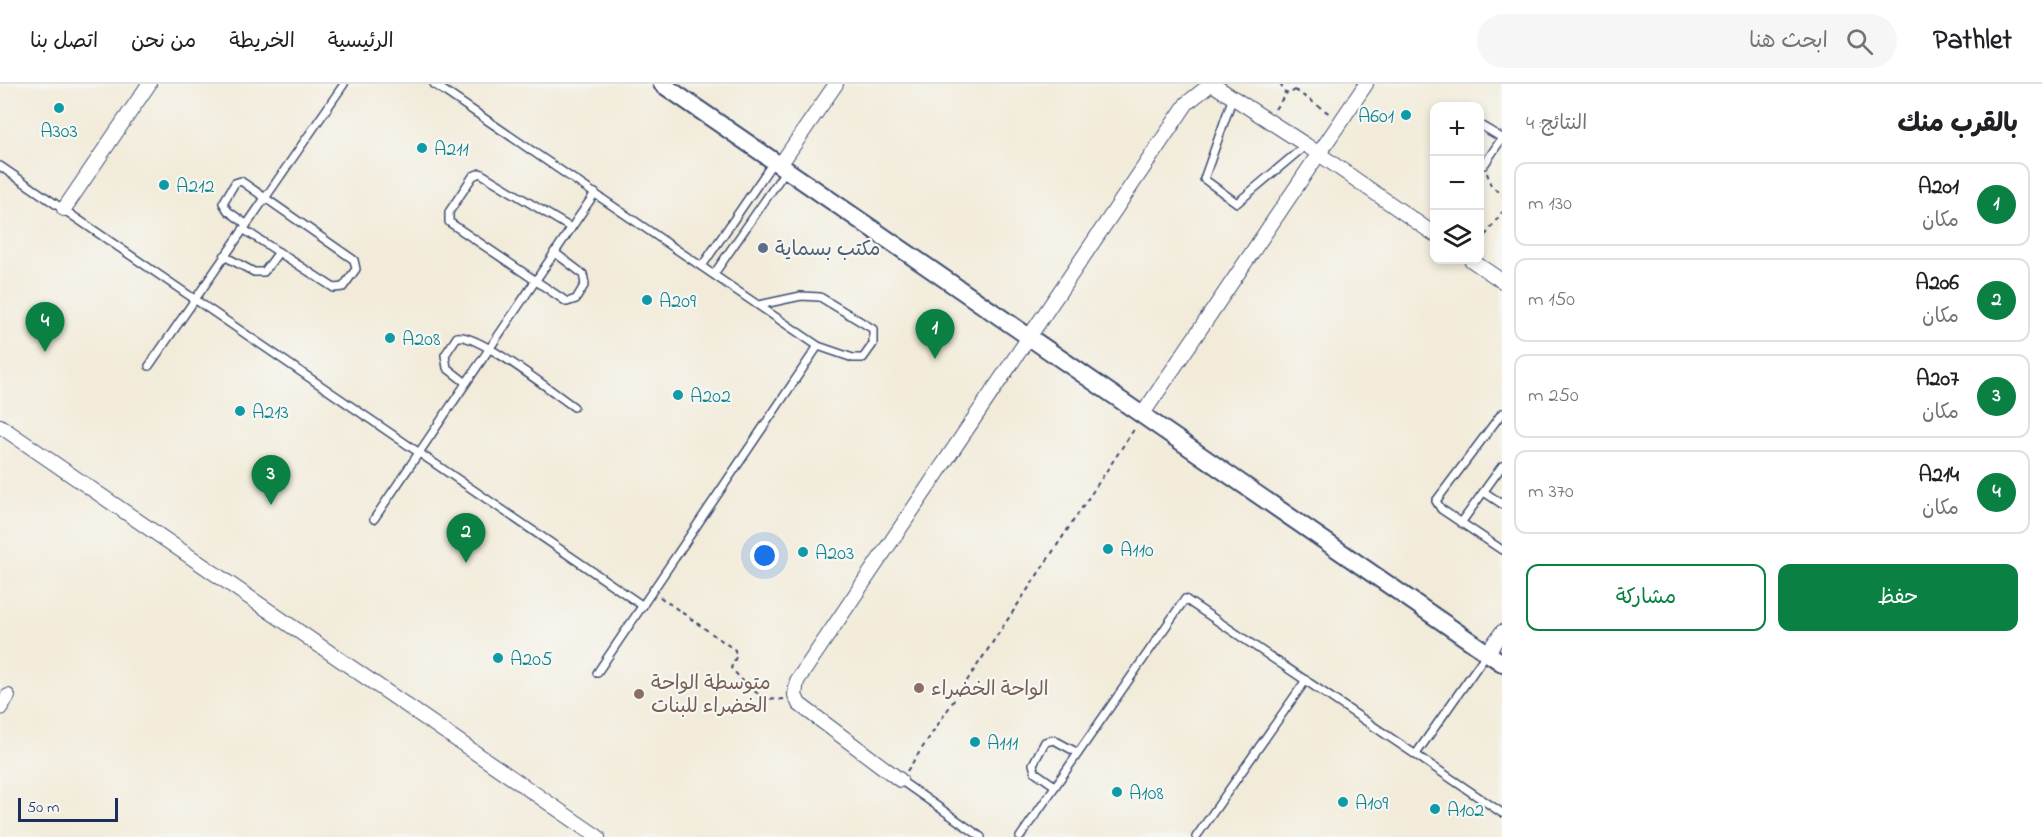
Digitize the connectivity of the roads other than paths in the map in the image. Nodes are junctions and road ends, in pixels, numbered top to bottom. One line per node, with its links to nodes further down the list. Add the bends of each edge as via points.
1 (148, 84): 20 (street)
2 (344, 84): 19 (lane)
3 (434, 84): 18 (lane)
4 (662, 84): 16 (street)
5 (837, 84): 16 (street)
6 (1192, 84): 10 (street)
7 (1212, 84): 9 (street); 10 (street)
8 (1366, 84): 14 (street)
9 (1233, 97): 13 (street); 13 (lane, via 1204,179 1237,203)
10 (1187, 103): 34 (street)
11 (1484, 128): 12 (lane)
12 (1502, 138): 15 (lane)
13 (1306, 145): 14 (street)
14 (1318, 154): 23 (street); 41 (street)
15 (1484, 162)
16 (780, 165): 28 (lane); 29 (lane); 34 (street)
17 (0, 166): 20 (lane)
18 (595, 193): 22 (lane); 28 (lane)
19 (265, 198): 21 (lane); 21 (lane, via 242,181 235,183 223,203); 24 (lane, via 354,260 356,269 343,287 334,288)
20 (64, 209): 32 (lane)
21 (245, 226): 24 (lane); 26 (lane)
22 (571, 228): 25 (lane); 30 (lane, via 480,173 473,176 449,212 449,222)
23 (1430, 231)
24 (279, 252): 26 (lane, via 264,272 254,272)
25 (554, 252): 30 (lane); 30 (lane, via 583,274 585,284 576,299 567,302)
26 (224, 256): 32 (lane)
27 (1477, 264): 31 (street)
28 (702, 266): 29 (lane)
29 (714, 274): 33 (lane)
30 (535, 280): 36 (lane)
31 (1502, 281)
32 (195, 297): 37 (lane); 43 (lane)
33 (759, 305): 35 (lane); 35 (lane, via 801,296 820,297 873,329 873,344 864,358)
34 (1028, 338): 41 (street); 58 (street, via 797,681 795,695 799,704)
35 (818, 346): 50 (lane)
36 (489, 348): 38 (lane); 38 (lane, via 465,336 457,337 445,355 447,368); 39 (lane)
37 (149, 366)
38 (465, 382): 43 (lane)
39 (574, 407)
40 (1502, 413): 48 (lane, via 1436,501)
41 (1143, 415): 52 (street)
42 (0, 426): 61 (street)
43 (419, 451): 47 (lane); 50 (lane)
44 (1502, 466): 45 (lane)
45 (1484, 492): 46 (lane); 48 (lane)
46 (1502, 504)
47 (374, 519)
48 (1461, 523): 49 (lane)
49 (1502, 550)
50 (643, 606): 54 (lane)
51 (1502, 632): 52 (street)
52 (1487, 653): 53 (street); 57 (lane)
53 (1502, 663)
54 (597, 673)
55 (1306, 680): 56 (lane, via 1185,599); 57 (lane); 64 (lane)
56 (1078, 753): 59 (lane); 59 (lane, via 1054,740 1045,742 1033,764 1035,772)
57 (1416, 754): 60 (lane)
58 (900, 780): 62 (lane)
59 (1055, 786): 63 (lane)
60 (1502, 813)
61 (598, 837)
62 (981, 837)
63 (1020, 837)
64 (1196, 837)

